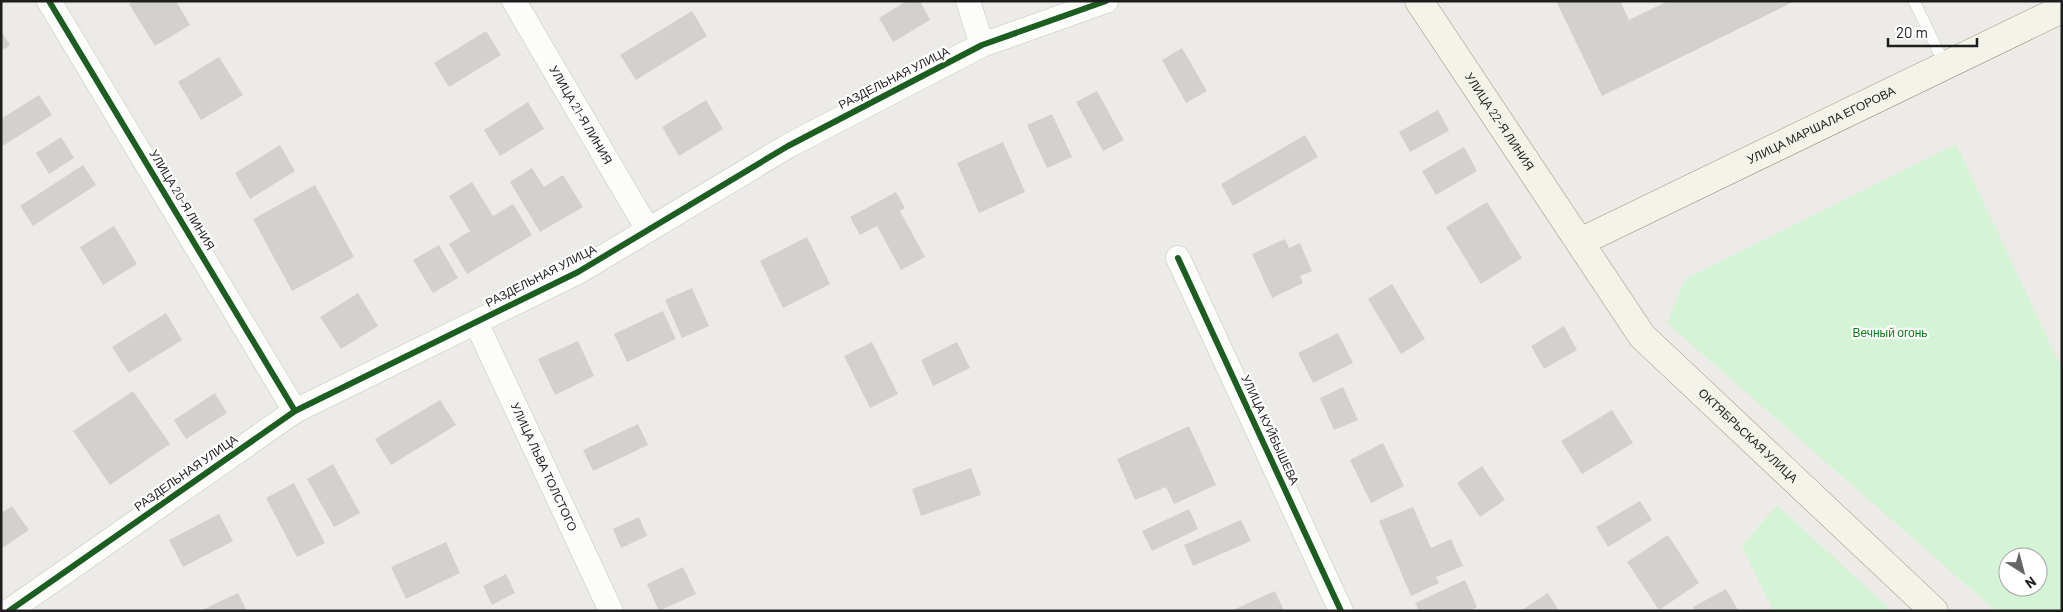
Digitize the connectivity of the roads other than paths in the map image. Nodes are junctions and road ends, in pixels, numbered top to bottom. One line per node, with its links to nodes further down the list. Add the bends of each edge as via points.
1 (49, 1): 14 (street, УЛИЦА 20-Я ЛИНИЯ)
2 (514, 1): 10 (street, УЛИЦА 21-Я ЛИНИЯ)
3 (968, 1): 8 (street)
4 (1106, 1): 8 (street, РАЗДЕЛЬНАЯ УЛИЦА)
5 (1419, 1): 11 (main road, УЛИЦА 22-Я ЛИНИЯ)
6 (1914, 1): 9 (lane)
7 (2062, 9): 9 (main road, УЛИЦА МАРШАЛА ЕГОРОВА)
8 (982, 45): 10 (street, РАЗДЕЛЬНАЯ УЛИЦА, via 788,146)
9 (1945, 65): 11 (main road, УЛИЦА МАРШАЛА ЕГОРОВА)
10 (648, 230): 13 (street, РАЗДЕЛЬНАЯ УЛИЦА, via 578,272)
11 (1580, 242): 18 (main road, ОКТЯБРЬСКАЯ УЛИЦА, via 1642,336)
12 (1178, 258): 17 (street, УЛИЦА КУЙБЫШЕВА)
13 (476, 322): 14 (street, РАЗДЕЛЬНАЯ УЛИЦА); 16 (street, УЛИЦА ЛЬВА ТОЛСТОГО)
14 (295, 411): 15 (street, РАЗДЕЛЬНАЯ УЛИЦА)
15 (9, 611)
16 (611, 611)
17 (1342, 611)
18 (1934, 611)

